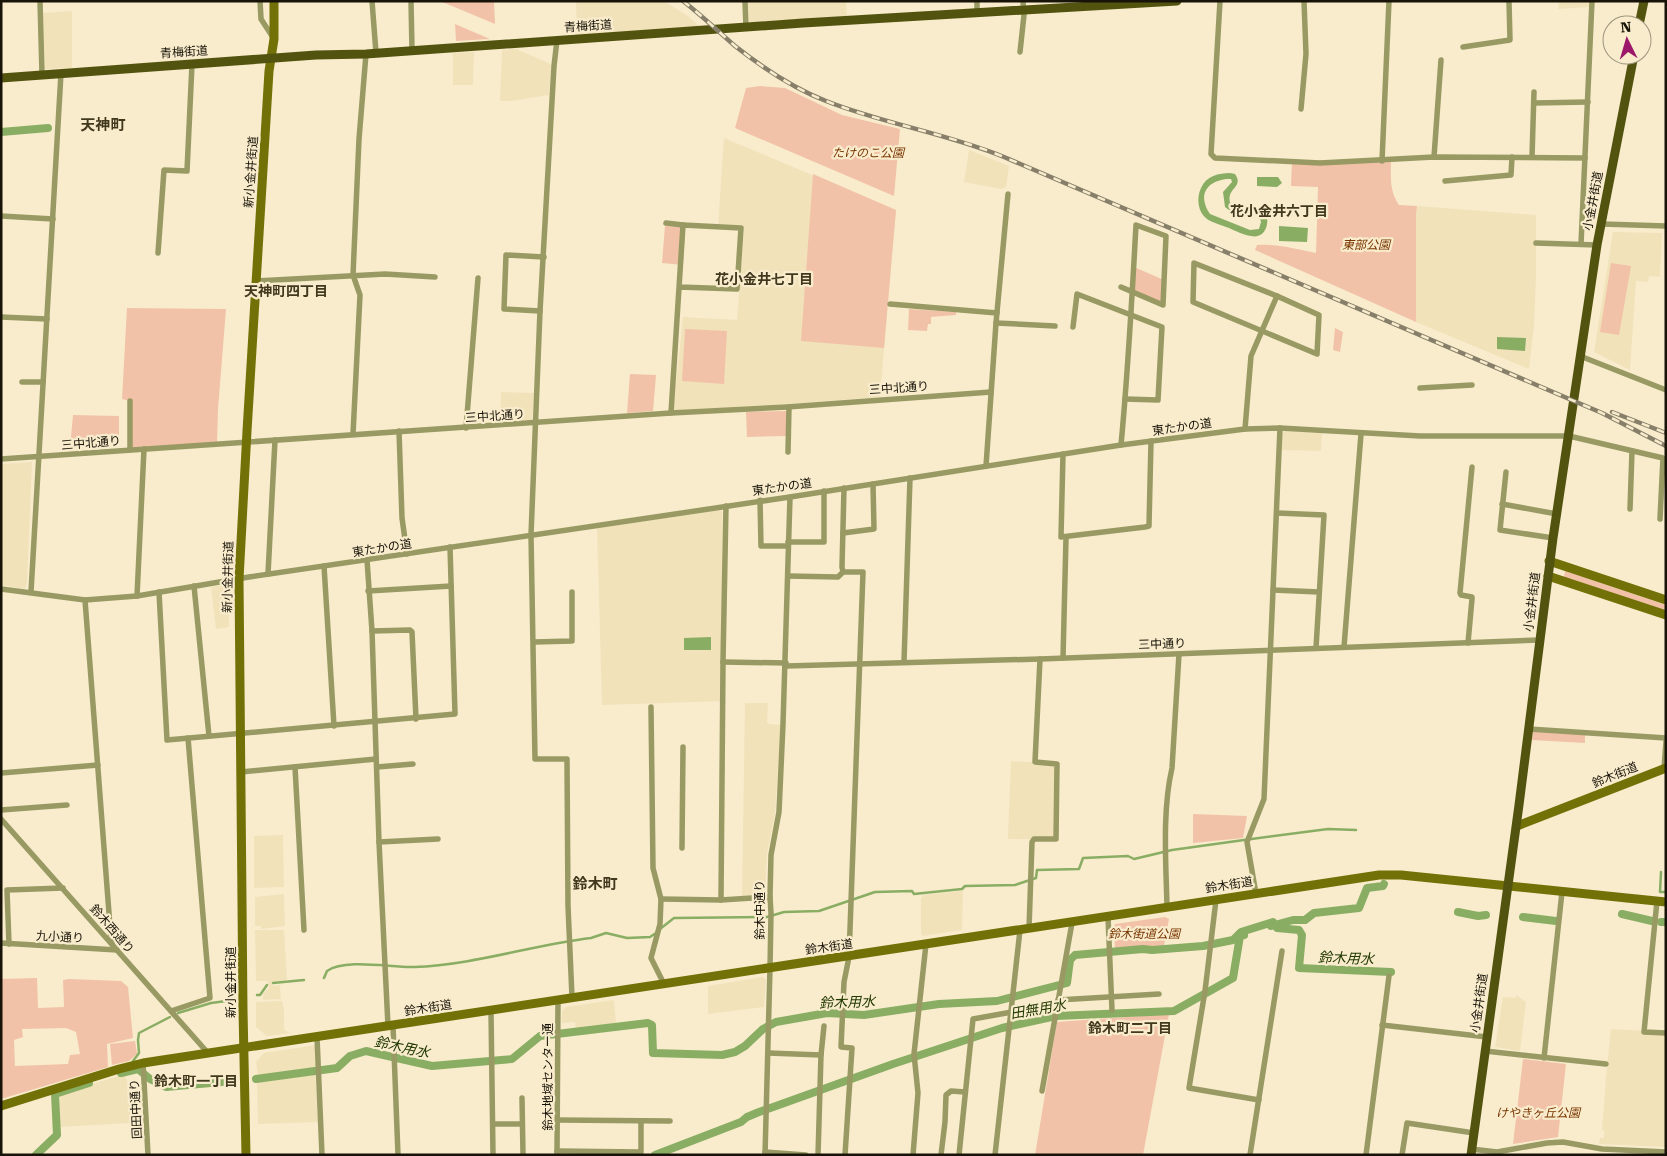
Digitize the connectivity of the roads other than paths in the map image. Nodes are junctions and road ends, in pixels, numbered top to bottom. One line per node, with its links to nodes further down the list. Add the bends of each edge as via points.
1 (40, 1): 31 (street)
2 (260, 1): 19 (street, via 261,20)
3 (274, 1): 19 (main road, 新小金井街道)
4 (372, 1): 24 (street)
5 (410, 1): 22 (street)
6 (745, 1): 18 (street)
7 (976, 1): 16 (street)
8 (1177, 1): 15 (main road, 青梅街道)
9 (1220, 1): 41 (street, via 1211,154 1215,158 1329,163)
10 (1304, 1): 36 (street, via 1306,54)
11 (1389, 1): 41 (street)
12 (1509, 1): 21 (street, via 1510,40)
13 (1592, 1): 34 (street)
14 (1644, 1): 17 (main road)
15 (1024, 5): 16 (main road, 青梅街道); 23 (street)
16 (977, 12): 18 (main road, 青梅街道)
17 (1641, 15)
18 (746, 28): 20 (main road, 青梅街道)
19 (274, 39): 26 (main road, 新小金井街道)
20 (557, 40): 22 (main road, 青梅街道); 54 (street)
21 (1463, 48)
22 (412, 50): 24 (main road, 青梅街道)
23 (1020, 52)
24 (376, 53): 25 (main road, 青梅街道)
25 (366, 54): 26 (main road, 青梅街道); 55 (street)
26 (272, 58): 28 (main road, 青梅街道); 58 (main road, 新小金井街道)
27 (1441, 60): 37 (street)
28 (192, 64): 30 (main road, 青梅街道); 53 (street, via 186,171 164,170)
29 (1632, 65): 47 (main road, 小金井街道)
30 (61, 73): 31 (main road, 青梅街道); 45 (street)
31 (42, 74): 32 (main road, 青梅街道)
32 (1, 78)
33 (1534, 92): 35 (street)
34 (1588, 102): 35 (street); 40 (street)
35 (1534, 103): 39 (street)
36 (1301, 110)
37 (1434, 157): 38 (street); 41 (street)
38 (1512, 157): 39 (street); 42 (street, via 1511,175)
39 (1532, 157): 40 (street)
40 (1585, 158): 51 (street)
41 (1382, 161)
42 (1445, 182)
43 (1008, 194): 65 (street)
44 (1, 216): 45 (street)
45 (53, 219): 68 (street)
46 (666, 223): 48 (street)
47 (1602, 224): 49 (street); 52 (main road, 小金井街道)
48 (683, 225): 59 (street); 59 (street, via 741,228 737,289)
49 (1666, 226)
50 (1536, 243): 51 (street)
51 (1581, 244): 52 (street)
52 (1597, 245): 73 (main road, 小金井街道)
53 (158, 253)
54 (544, 256): 64 (street); 64 (street, via 506,255 504,309)
55 (353, 275): 56 (street); 58 (street); 89 (street, via 360,295)
56 (435, 277)
57 (478, 278): 85 (street)
58 (256, 281): 94 (main road, 新小金井街道)
59 (679, 286): 83 (street)
60 (1122, 287): 61 (street)
61 (1132, 292): 61 (street, via 1134,267 1136,225 1166,236 1163,305); 66 (street)
62 (1277, 296): 72 (street); 72 (street, via 1320,315 1317,354); 72 (street, via 1194,263 1193,302)
63 (890, 304): 65 (street)
64 (540, 311): 84 (street)
65 (997, 313): 69 (street)
66 (1131, 316): 71 (street, via 1077,294); 80 (street); 80 (street, via 1162,327 1158,400)
67 (1, 317): 68 (street)
68 (47, 319): 75 (street)
69 (996, 322): 70 (street); 79 (street)
70 (1055, 326)
71 (1073, 327)
72 (1262, 332): 87 (street, via 1251,356)
73 (1580, 356): 78 (street); 91 (main road, 小金井街道)
74 (22, 382): 75 (street)
75 (43, 382): 101 (street)
76 (1472, 385): 77 (street)
77 (1420, 388)
78 (1666, 390)
79 (991, 392): 82 (street, 三中北通り); 103 (street)
80 (1125, 399): 95 (street)
81 (130, 401): 97 (street)
82 (789, 407): 83 (street, 三中北通り); 99 (street)
83 (671, 413): 84 (street, 三中北通り)
84 (535, 423): 85 (street, 三中北通り); 119 (street)
85 (466, 428): 88 (street, 三中北通り)
86 (1280, 428): 87 (street, 東たかの道); 90 (street, 東たかの道); 115 (street)
87 (1245, 429): 93 (street, 東たかの道)
88 (399, 432): 89 (street, 三中北通り); 124 (street, via 402,518)
89 (353, 434): 92 (street, 三中北通り)
90 (1361, 434): 91 (street, 東たかの道); 151 (street)
91 (1569, 436): 98 (street, 東たかの道); 116 (main road, 小金井街道)
92 (275, 440): 94 (street, 三中北通り); 129 (street)
93 (1151, 441): 95 (street, 東たかの道); 120 (street, via 1149,526)
94 (246, 442): 96 (street, 三中北通り); 132 (main road, 新小金井街道)
95 (1121, 445): 100 (street, 東たかの道)
96 (144, 449): 97 (street, 三中北通り); 142 (street)
97 (130, 450): 101 (street, 三中北通り)
98 (1632, 450): 114 (street); 117 (street, 東たかの道, via 1663,458)
99 (788, 452)
100 (1063, 454): 103 (street, 東たかの道); 120 (street, via 1062,537)
101 (38, 457): 102 (street, 三中北通り); 138 (street)
102 (1, 459)
103 (986, 466): 106 (street, 東たかの道)
104 (1472, 467): 149 (street, via 1460,593 1472,597)
105 (1506, 472): 112 (street)
106 (910, 478): 107 (street, 東たかの道); 157 (street)
107 (873, 484): 108 (street, 東たかの道); 118 (street, via 874,529)
108 (844, 488): 109 (street, 東たかの道); 118 (street)
109 (824, 491): 110 (street, 東たかの道); 122 (street, via 824,542)
110 (790, 497): 111 (street, 東たかの道); 122 (street, 鈴木中通り)
111 (760, 500): 113 (street, 東たかの道); 122 (street, via 761,546)
112 (1502, 504): 116 (street); 121 (street, via 1500,530)
113 (726, 506): 119 (street, 東たかの道); 156 (street)
114 (1630, 508)
115 (1277, 512): 136 (street); 141 (street, via 1324,515)
116 (1557, 514): 121 (main road, 小金井街道)
117 (1660, 519)
118 (843, 533): 128 (street)
119 (531, 535): 123 (street, 東たかの道); 148 (street)
120 (1066, 538): 154 (street)
121 (1553, 538): 126 (main road, 小金井街道)
122 (788, 544): 130 (street, 鈴木中通り)
123 (450, 547): 124 (street, 東たかの道); 134 (street)
124 (407, 554): 125 (street, 東たかの道)
125 (367, 560): 127 (street, 東たかの道); 137 (street)
126 (1550, 561): 131 (main road, 小金井街道); 144 (main road)
127 (324, 566): 129 (street, 東たかの道); 163 (street)
128 (843, 572): 130 (street, via 838,577); 159 (street, via 863,572)
129 (268, 574): 132 (street, 東たかの道)
130 (788, 576): 158 (street, 鈴木中通り)
131 (1548, 576): 145 (main road); 147 (main road, 小金井街道)
132 (240, 579): 133 (street, 東たかの道); 165 (main road, 新小金井街道)
133 (194, 586): 139 (street, 東たかの道); 166 (street)
134 (451, 586): 137 (street); 161 (street, via 455,714)
135 (1, 589): 138 (street, 東たかの道)
136 (1273, 590): 141 (street); 152 (street)
137 (368, 591): 146 (street)
138 (31, 592): 143 (street, 東たかの道)
139 (160, 592): 142 (street, 東たかの道); 167 (street, via 167,740)
140 (572, 592): 148 (street, via 572,641)
141 (1319, 592): 150 (street)
142 (137, 596): 143 (street, 東たかの道)
143 (85, 600): 171 (street)
144 (1666, 600)
145 (1666, 615)
146 (372, 631): 161 (street, via 412,632); 162 (street)
147 (1540, 640): 149 (street, 三中通り); 164 (main road, 小金井街道)
148 (534, 642): 210 (street, via 535,759 567,759)
149 (1468, 643): 151 (street, 三中通り)
150 (1316, 648): 151 (street, 三中通り); 152 (street, 三中通り)
151 (1344, 648)
152 (1271, 650): 153 (street, 三中通り); 188 (street, via 1264,799 1247,842)
153 (1179, 654): 154 (street, 三中通り); 194 (street, via 1172,768 1168,785)
154 (1063, 658): 155 (street, 三中通り)
155 (1040, 659): 157 (street, 三中通り); 197 (street, via 1035,762 1057,764 1056,838 1034,839 1032,842)
156 (722, 662): 158 (street, 三中通り); 191 (street)
157 (904, 662): 159 (street, 三中通り)
158 (786, 664): 159 (street, 三中通り); 189 (street, 鈴木中通り, via 779,812 771,855)
159 (859, 664): 204 (street)
160 (651, 708): 190 (street, via 653,868)
161 (416, 719): 162 (street)
162 (375, 722): 163 (street); 170 (street)
163 (334, 726): 165 (street)
164 (1529, 729): 168 (street); 181 (main road, 小金井街道)
165 (240, 734): 166 (street); 176 (main road, 新小金井街道)
166 (209, 736): 167 (street)
167 (188, 738): 214 (street, via 210,998)
168 (1666, 739): 175 (street)
169 (683, 747): 184 (street)
170 (376, 759): 173 (street); 174 (street)
171 (98, 764): 177 (street); 202 (street, via 111,939)
172 (413, 764): 174 (street)
173 (295, 767): 176 (street); 198 (street)
174 (377, 767): 183 (street)
175 (1665, 768): 181 (main road, 鈴木街道)
176 (241, 772): 223 (main road, 新小金井街道)
177 (1, 773)
178 (67, 805): 179 (street)
179 (1, 810)
180 (1, 819): 186 (street, 鈴木西通り)
181 (1516, 826): 185 (main road, 小金井街道)
182 (438, 839): 183 (street)
183 (379, 842): 218 (street)
184 (682, 848)
185 (1508, 886): 187 (main road, 鈴木街道); 188 (main road, 鈴木街道, via 1389,874); 222 (main road, 小金井街道)
186 (63, 888): 200 (street, via 7,890); 202 (street, 鈴木西通り)
187 (1562, 892): 193 (main road, 鈴木街道); 228 (street)
188 (1256, 894): 192 (main road, 鈴木街道)
189 (770, 897): 191 (street); 205 (street, 鈴木中通り)
190 (661, 899): 191 (street); 207 (street, via 651,958)
191 (721, 900)
192 (1216, 900): 194 (main road, 鈴木街道); 234 (street, via 1189,1088)
193 (1661, 901): 220 (street, via 1644,1032)
194 (1167, 908): 195 (main road, 鈴木街道)
195 (1108, 917): 196 (main road, 鈴木街道); 209 (street)
196 (1072, 922): 197 (main road, 鈴木街道); 212 (street)
197 (1025, 929): 201 (main road, 鈴木街道); 216 (street)
198 (304, 930)
199 (1, 943): 200 (street, 九小通り)
200 (9, 944): 202 (street, 九小通り)
201 (926, 944): 204 (main road, 鈴木街道); 255 (street, via 914,1057 918,1092)
202 (115, 948): 214 (street, 鈴木西通り)
203 (1282, 951): 234 (street)
204 (849, 957): 205 (main road, 鈴木街道); 254 (street, via 844,982 842,1047 852,1048)
205 (770, 968): 207 (main road, 鈴木街道); 226 (street, 鈴木中通り)
206 (1389, 976): 217 (street)
207 (664, 984): 210 (main road, 鈴木街道)
208 (1159, 994): 209 (street)
209 (1112, 997): 212 (street); 213 (street)
210 (572, 998): 211 (main road, 鈴木街道)
211 (558, 1000): 215 (main road, 鈴木街道); 236 (street, 鈴木地域センター通)
212 (1058, 1000): 232 (street)
213 (1112, 1010)
214 (171, 1011): 225 (street, 鈴木西通り)
215 (491, 1011): 218 (main road, 鈴木街道); 239 (street)
216 (1012, 1012): 231 (street, via 973,1019); 258 (street)
217 (1382, 1025): 222 (street); 260 (street)
218 (391, 1026): 221 (main road, 鈴木街道); 249 (street)
219 (824, 1026): 227 (street)
220 (1666, 1033)
221 (318, 1037): 223 (main road, 鈴木街道); 248 (street)
222 (1487, 1037): 224 (main road, 小金井街道)
223 (244, 1048): 225 (main road, 鈴木街道); 247 (main road, 新小金井街道)
224 (1485, 1051): 228 (street); 241 (main road, 小金井街道)
225 (208, 1053): 229 (main road, 鈴木街道)
226 (768, 1053): 227 (street); 245 (street, 鈴木中通り)
227 (821, 1055): 253 (street)
228 (1544, 1058): 230 (street)
229 (143, 1063): 235 (main road, 鈴木街道); 246 (street, 回田中通り)
230 (1606, 1064)
231 (965, 1092): 256 (street, via 951,1091 946,1095); 257 (street)
232 (1042, 1092)
233 (522, 1098): 240 (street)
234 (1259, 1100): 259 (street)
235 (1, 1106)
236 (558, 1120): 237 (street); 244 (street, 鈴木地域センター通)
237 (641, 1121): 238 (street); 244 (street, via 641,1152)
238 (670, 1121)
239 (493, 1124): 240 (street); 250 (street)
240 (522, 1124): 251 (street)
241 (1474, 1133): 242 (main road, 小金井街道); 261 (street, via 1407,1123)
242 (1471, 1152): 243 (street, via 1497,1152 1563,1142 1602,1149)
243 (1666, 1152)
244 (557, 1153)
245 (765, 1153): 252 (street)
246 (148, 1155)
247 (246, 1155)
248 (322, 1155)
249 (398, 1155)
250 (493, 1155)
251 (523, 1155)
252 (806, 1155)
253 (818, 1155)
254 (845, 1155)
255 (913, 1155)
256 (941, 1155)
257 (959, 1155)
258 (995, 1155)
259 (1250, 1155)
260 (1366, 1155)
261 (1402, 1155)

